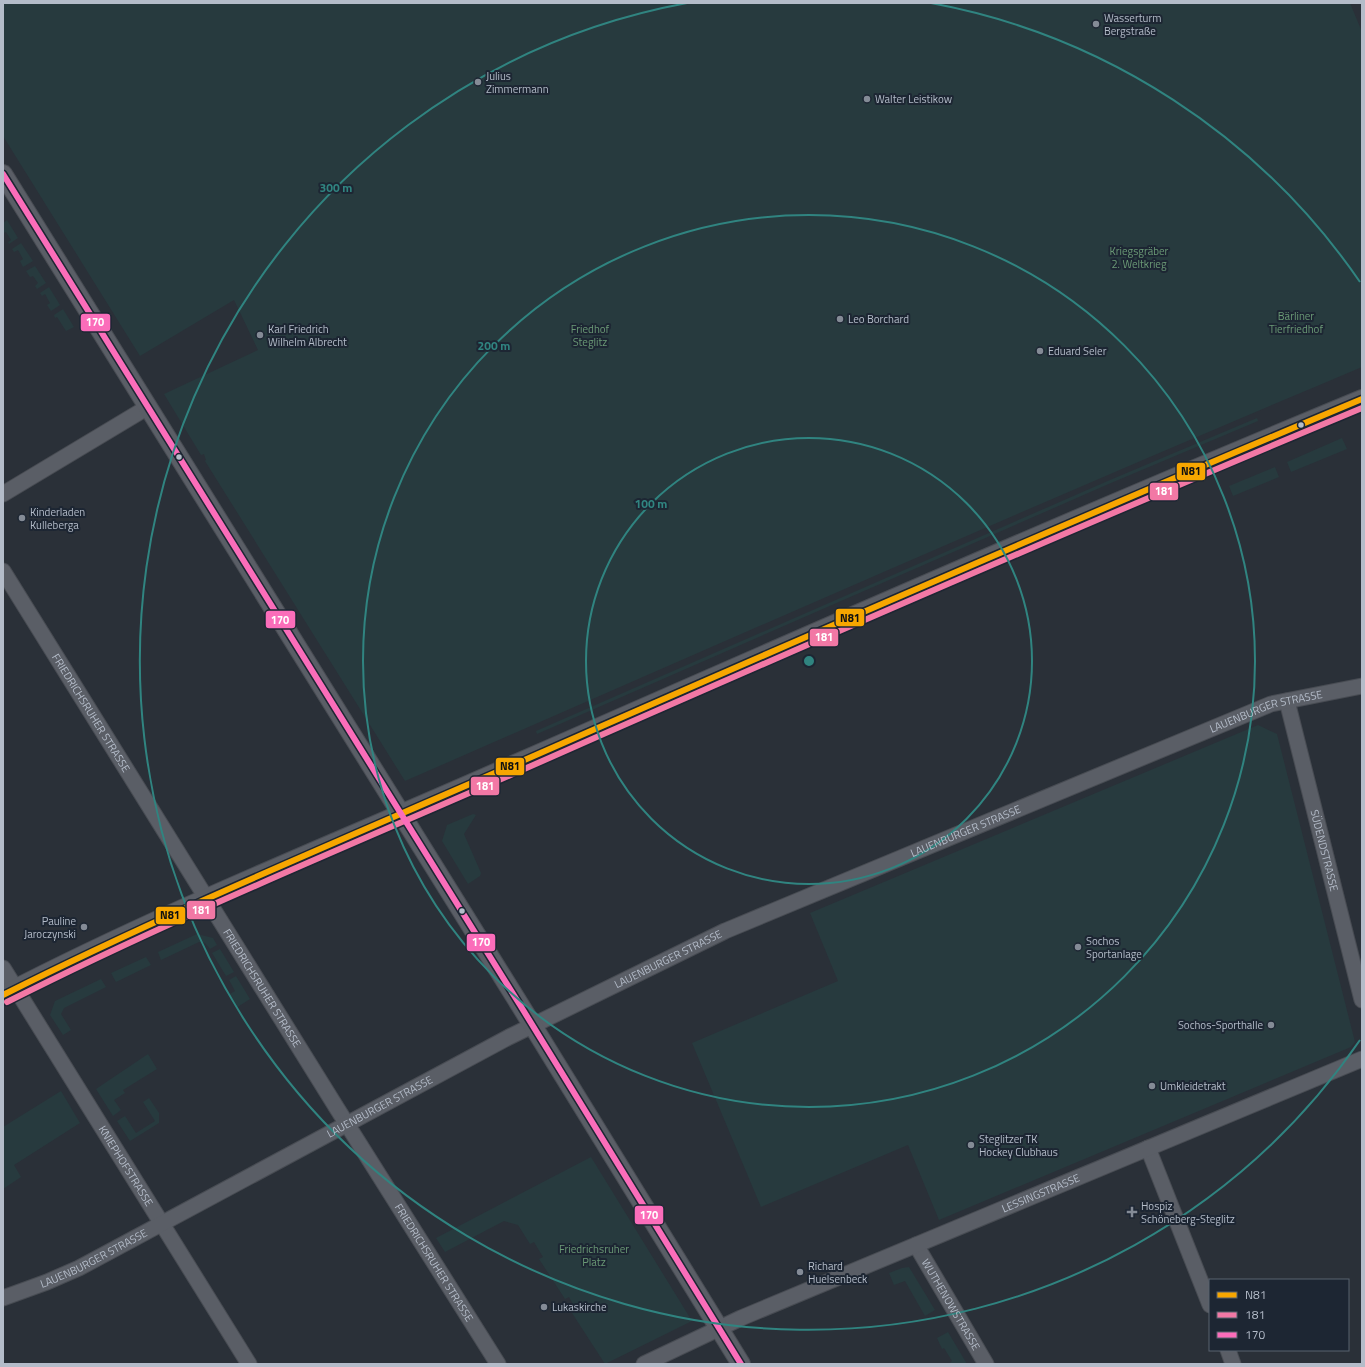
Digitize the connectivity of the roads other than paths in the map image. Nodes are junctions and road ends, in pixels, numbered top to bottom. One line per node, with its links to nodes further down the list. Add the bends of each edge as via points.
1 (3, 174): 3 (street)
2 (1362, 399): 8 (street, via 1159,483)
3 (148, 407): 4 (street); 8 (street)
4 (3, 494)
5 (3, 571): 9 (street, FRIEDRICHSRUHER STRASSE)
6 (1362, 686): 7 (street, LAUENBURGER STRASSE)
7 (1287, 701): 12 (street, SÜDENDSTRASSE); 13 (street, LAUENBURGER STRASSE, via 1263,707 725,931)
8 (401, 814): 9 (street); 13 (street)
9 (206, 897): 11 (street, via 123,935); 15 (street, FRIEDRICHSRUHER STRASSE)
10 (3, 968): 11 (street, KNIEPHOFSTRASSE)
11 (10, 992): 17 (street, KNIEPHOFSTRASSE)
12 (1362, 1000)
13 (533, 1026): 15 (street, LAUENBURGER STRASSE); 21 (street)
14 (1362, 1059): 16 (street, LESSINGSTRASSE)
15 (347, 1124): 17 (street, LAUENBURGER STRASSE); 24 (street, FRIEDRICHSRUHER STRASSE)
16 (1148, 1148): 18 (street, LESSINGSTRASSE); 20 (street)
17 (162, 1224): 19 (street, LAUENBURGER STRASSE, via 79,1268); 23 (street, KNIEPHOFSTRASSE)
18 (916, 1245): 21 (street, LESSINGSTRASSE); 27 (street, WUTHENOWSTRASSE)
19 (3, 1298)
20 (1209, 1302)
21 (719, 1328): 25 (street, LESSINGSTRASSE); 26 (street)
22 (1228, 1351): 28 (street)
23 (249, 1364)
24 (498, 1364)
25 (644, 1364)
26 (740, 1364)
27 (986, 1364)
28 (1233, 1364)

